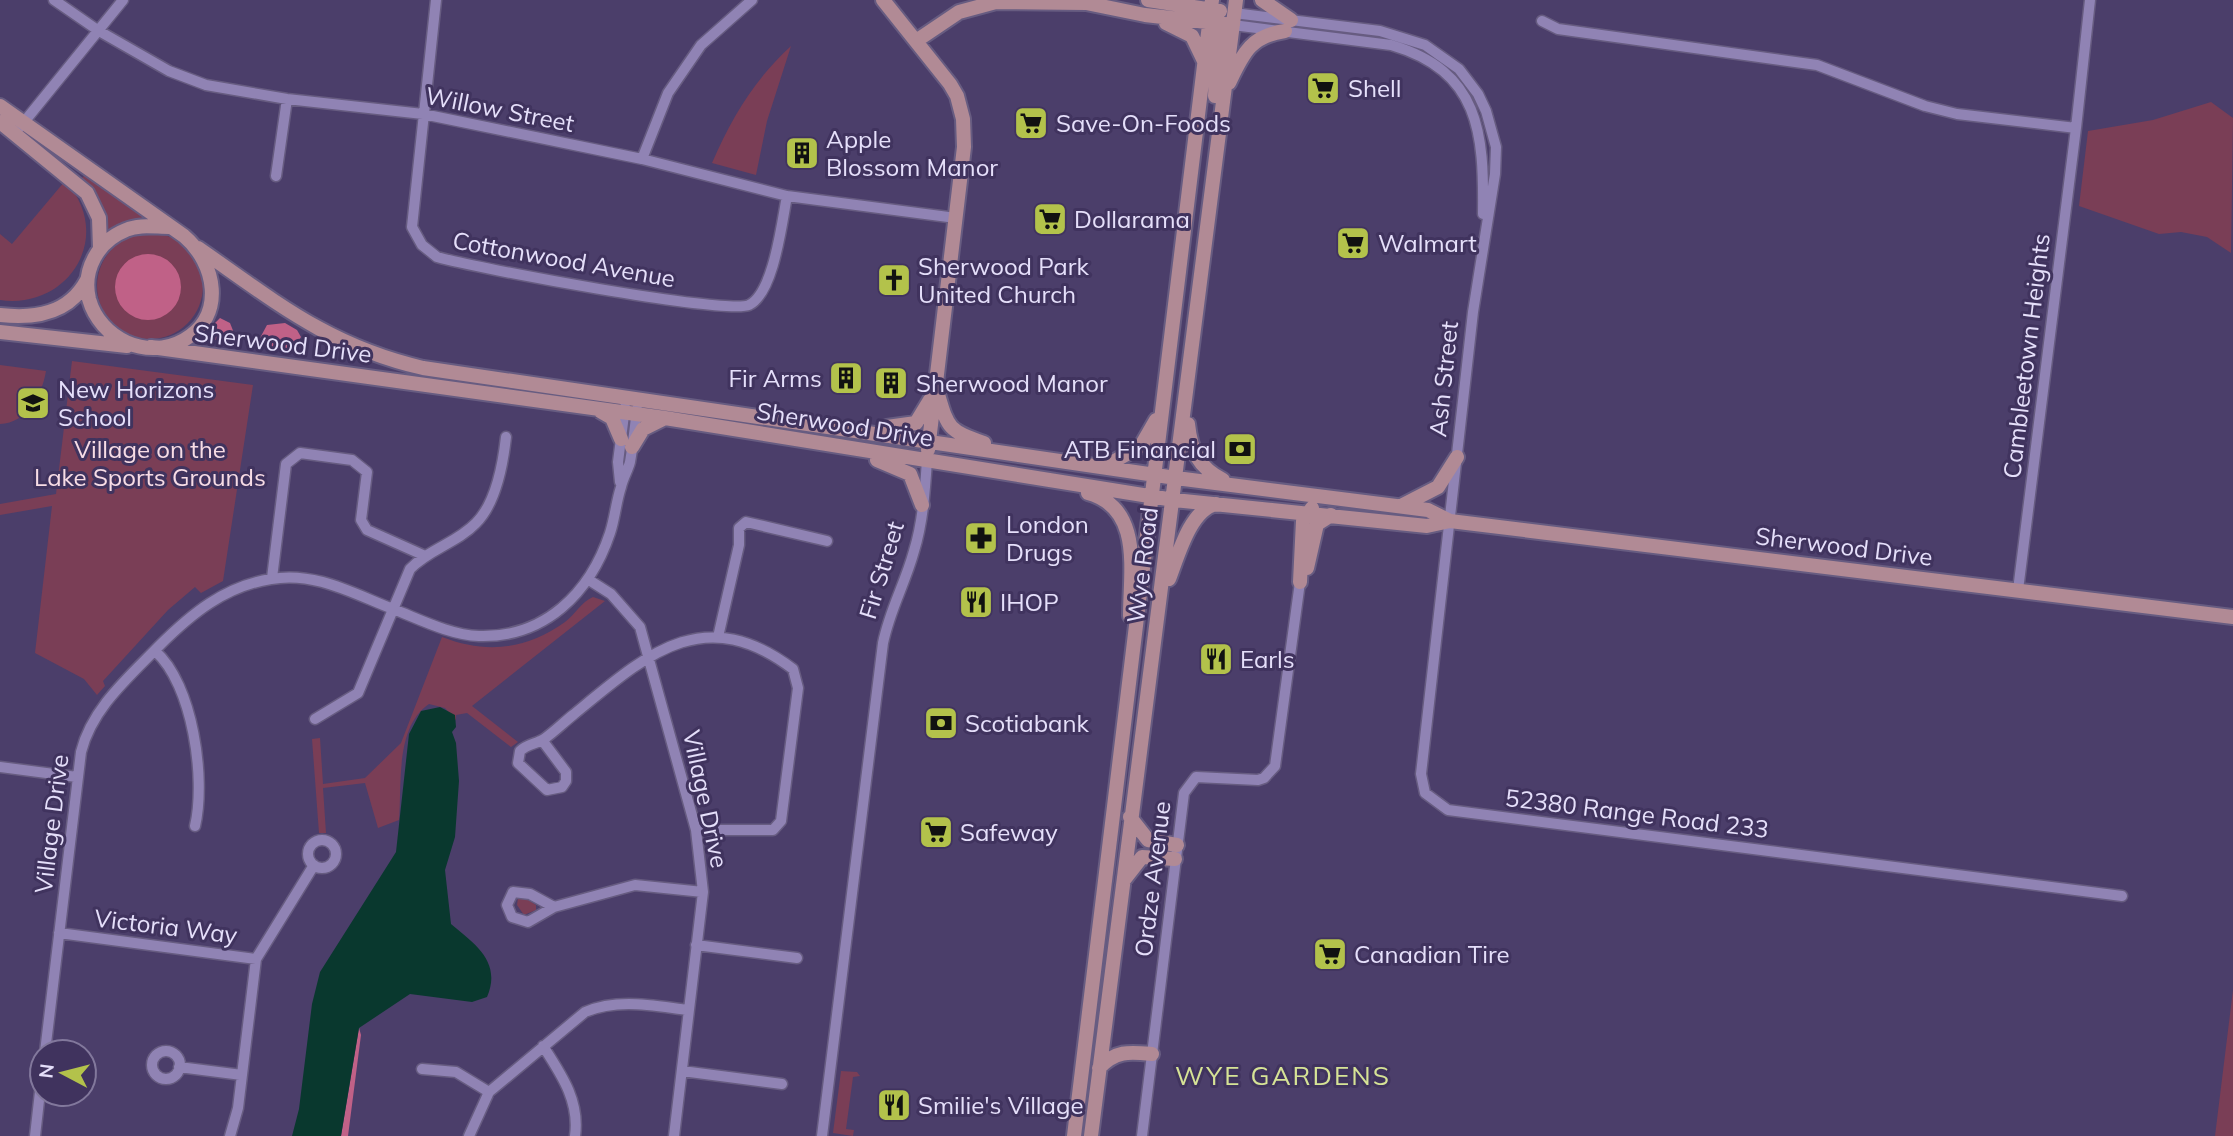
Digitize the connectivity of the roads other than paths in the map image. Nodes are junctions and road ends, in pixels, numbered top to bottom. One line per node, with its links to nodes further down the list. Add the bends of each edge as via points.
1 (54, 0): 16 (street, Willow Street)
2 (123, 0): 16 (street)
3 (436, 0): 22 (street, Cottonwood Avenue)
4 (752, 0): 26 (street, via 701,45 668,93)
5 (883, 0): 17 (main road, Fir Street)
6 (1148, 0): 10 (main road, Ash Street)
7 (1262, 0): 15 (main road)
8 (2090, 0): 25 (street, Cambleetown Heights)
9 (1092, 1): 11 (main road, Ash Street); 17 (main road, Ash Street, via 976,6)
10 (1176, 2): 12 (main road, Ash Street)
11 (1122, 6): 13 (main road, Ash Street)
12 (1222, 13): 13 (main road, Ash Street); 15 (street, Ash Street); 18 (main road, Wye Road); 19 (main road, Wye Road); 27 (main road, via 1210,154)
13 (1145, 15): 18 (main road, via 1192,36)
14 (1542, 21): 25 (street, via 1558,29 1817,65 1957,114)
15 (1288, 26): 19 (main road, via 1251,46); 52 (street, Ash Street, via 1380,30 1404,37 1443,55 1459,69 1486,111 1496,147 1495,174)
16 (99, 32): 20 (street, Willow Street, via 206,85); 24 (street)
17 (916, 41): 30 (main road, Fir Street, via 957,96 963,119)
18 (1206, 66): 43 (main road, Wye Road)
19 (1224, 94): 27 (main road, Wye Road)
20 (287, 99): 22 (street, Willow Street); 28 (street)
21 (0, 106): 24 (main road)
22 (423, 114): 26 (street, Willow Street); 29 (street, Cottonwood Avenue, via 412,228 436,257 458,263 674,300 732,307 750,304 767,287)
23 (0, 122): 24 (main road)
24 (19, 128): 31 (main road); 32 (main road, via 87,193 99,218)
25 (2076, 128): 73 (street, Cambleetown Heights)
26 (642, 159): 29 (street, Willow Street)
27 (1216, 166): 41 (main road, Wye Road)
28 (276, 176)
29 (787, 196): 30 (street, Willow Street)
30 (956, 218): 39 (main road, Fir Street)
31 (169, 227): 32 (main road, via 126,230); 33 (main road)
32 (100, 248): 34 (main road)
33 (198, 248): 38 (main road, via 211,276 206,315 184,340); 40 (main road, Sherwood Drive, via 324,334 382,357 423,368)
34 (87, 280): 35 (main road, via 80,292 56,310 41,316); 37 (main road, via 98,320)
35 (0, 315)
36 (0, 332): 37 (main road)
37 (133, 346): 38 (main road)
38 (151, 347): 42 (main road, Sherwood Drive)
39 (936, 386): 46 (main road, via 916,423); 48 (main road, Fir Street); 51 (main road, via 944,418 953,432)
40 (633, 396): 44 (street, Village Drive); 46 (main road, Sherwood Drive)
41 (1186, 403): 57 (main road, Wye Road); 58 (main road, via 1189,436 1199,464)
42 (596, 409): 44 (main road, Sherwood Drive); 49 (main road, via 612,418)
43 (1161, 410): 54 (main road, via 1141,446); 56 (main road, Wye Road)
44 (630, 414): 45 (main road, Sherwood Drive); 49 (street, Village Drive)
45 (665, 418): 49 (main road); 50 (main road, Sherwood Drive)
46 (854, 429): 48 (main road, Sherwood Drive)
47 (506, 437): 69 (street, via 495,490 477,523)
48 (929, 441): 51 (main road, Sherwood Drive); 53 (main road, Fir Street)
49 (626, 443): 71 (street, Village Drive, via 629,464 610,533)
50 (826, 445): 53 (main road, Sherwood Drive); 63 (main road, via 907,471)
51 (1007, 452): 54 (main road, Sherwood Drive)
52 (1457, 457): 64 (main road, via 1438,487); 67 (street, Ash Street)
53 (927, 460): 55 (main road, Sherwood Drive); 63 (street, Fir Street)
54 (1104, 467): 56 (main road, Sherwood Drive)
55 (1016, 473): 59 (main road, Sherwood Drive); 80 (main road, via 1104,497 1122,516 1130,548)
56 (1153, 474): 57 (main road, Sherwood Drive); 59 (main road, Wye Road)
57 (1176, 478): 58 (main road, Sherwood Drive); 60 (main road, Wye Road)
58 (1230, 484): 61 (main road, Sherwood Drive)
59 (1153, 496): 60 (main road, Sherwood Drive); 80 (main road, Wye Road)
60 (1174, 500): 62 (main road, Sherwood Drive); 74 (main road, Wye Road)
61 (1371, 502): 64 (main road, Sherwood Drive); 65 (main road, via 1358,509 1314,507)
62 (1218, 503): 65 (main road, Sherwood Drive); 74 (main road, via 1208,506 1190,530)
63 (922, 505): 115 (street, Fir Street, via 915,550 893,602 883,643)
64 (1401, 506): 67 (main road, Sherwood Drive, via 1428,510)
65 (1308, 512): 66 (main road, Sherwood Drive); 72 (main road, via 1303,521)
66 (1331, 515): 67 (main road, Sherwood Drive, via 1427,526); 72 (main road, via 1317,524)
67 (1450, 521): 73 (main road, Sherwood Drive); 92 (street, 52380 Range Road 233, via 1421,774 1425,793 1448,810)
68 (827, 541): 77 (street, via 746,522 739,528)
69 (424, 555): 70 (street, via 367,530 361,520 367,472 352,460 300,453 286,464); 75 (street, via 402,582)
70 (272, 578): 75 (street, Village Drive, via 325,582); 78 (street, Village Drive, via 210,602)
71 (589, 580): 75 (street, Village Drive, via 546,620 502,635 458,633); 79 (street, Village Drive, via 626,609 640,627)
72 (1300, 582): 88 (street, Ordze Avenue, via 1275,766 1258,780 1210,775 1191,779 1184,793)
73 (2018, 590): 76 (main road, Sherwood Drive)
74 (1162, 597): 85 (main road, Wye Road)
75 (393, 609): 81 (street, via 358,693)
76 (2233, 617)
77 (718, 637): 79 (street, via 671,644); 87 (street, via 758,645 774,654 793,669 797,688 781,821 774,830)
78 (155, 651): 84 (street, Village Drive, via 100,712 83,744); 86 (street, via 168,663 183,691 201,796)
79 (651, 659): 82 (street, via 626,672); 87 (street, Village Drive)
80 (1129, 686): 116 (main road, Wye Road)
81 (316, 719)
82 (542, 740): 82 (street, via 520,751 518,763 547,790 555,789 566,781 566,772)
83 (0, 768): 84 (street)
84 (77, 778): 94 (street, Village Drive)
85 (1130, 817): 88 (main road, via 1148,840); 90 (main road, Wye Road)
86 (195, 826)
87 (696, 830): 91 (street, Village Drive)
88 (1176, 852): 90 (main road, via 1142,857); 101 (street, Ordze Avenue)
89 (314, 865): 97 (street)
90 (1122, 884): 103 (main road, Wye Road)
91 (703, 892): 93 (street, via 635,885); 95 (street, Village Drive)
92 (2122, 895)
93 (554, 907)
94 (59, 933): 97 (street, Victoria Way); 99 (street, Village Drive)
95 (696, 945): 96 (street); 98 (street, Village Drive)
96 (797, 958)
97 (256, 959): 106 (street, Victoria Way)
98 (689, 1010): 100 (street, via 602,1005 574,1019); 105 (street, Village Drive)
99 (47, 1038)
100 (543, 1046): 108 (street); 113 (street, via 569,1089 577,1122)
101 (1152, 1054): 103 (main road, via 1120,1052); 118 (street, Ordze Avenue)
102 (179, 1067): 106 (street)
103 (1099, 1068): 117 (main road, Wye Road)
104 (422, 1069): 108 (street, via 456,1072)
105 (682, 1071): 107 (street); 114 (street, Village Drive)
106 (242, 1075): 111 (street, Victoria Way)
107 (782, 1084)
108 (489, 1092): 112 (street)
109 (38, 1108): 110 (street)
110 (34, 1136)
111 (230, 1136)
112 (469, 1136)
113 (575, 1136)
114 (674, 1136)
115 (822, 1136)
116 (1074, 1136)
117 (1091, 1136)
118 (1142, 1136)

